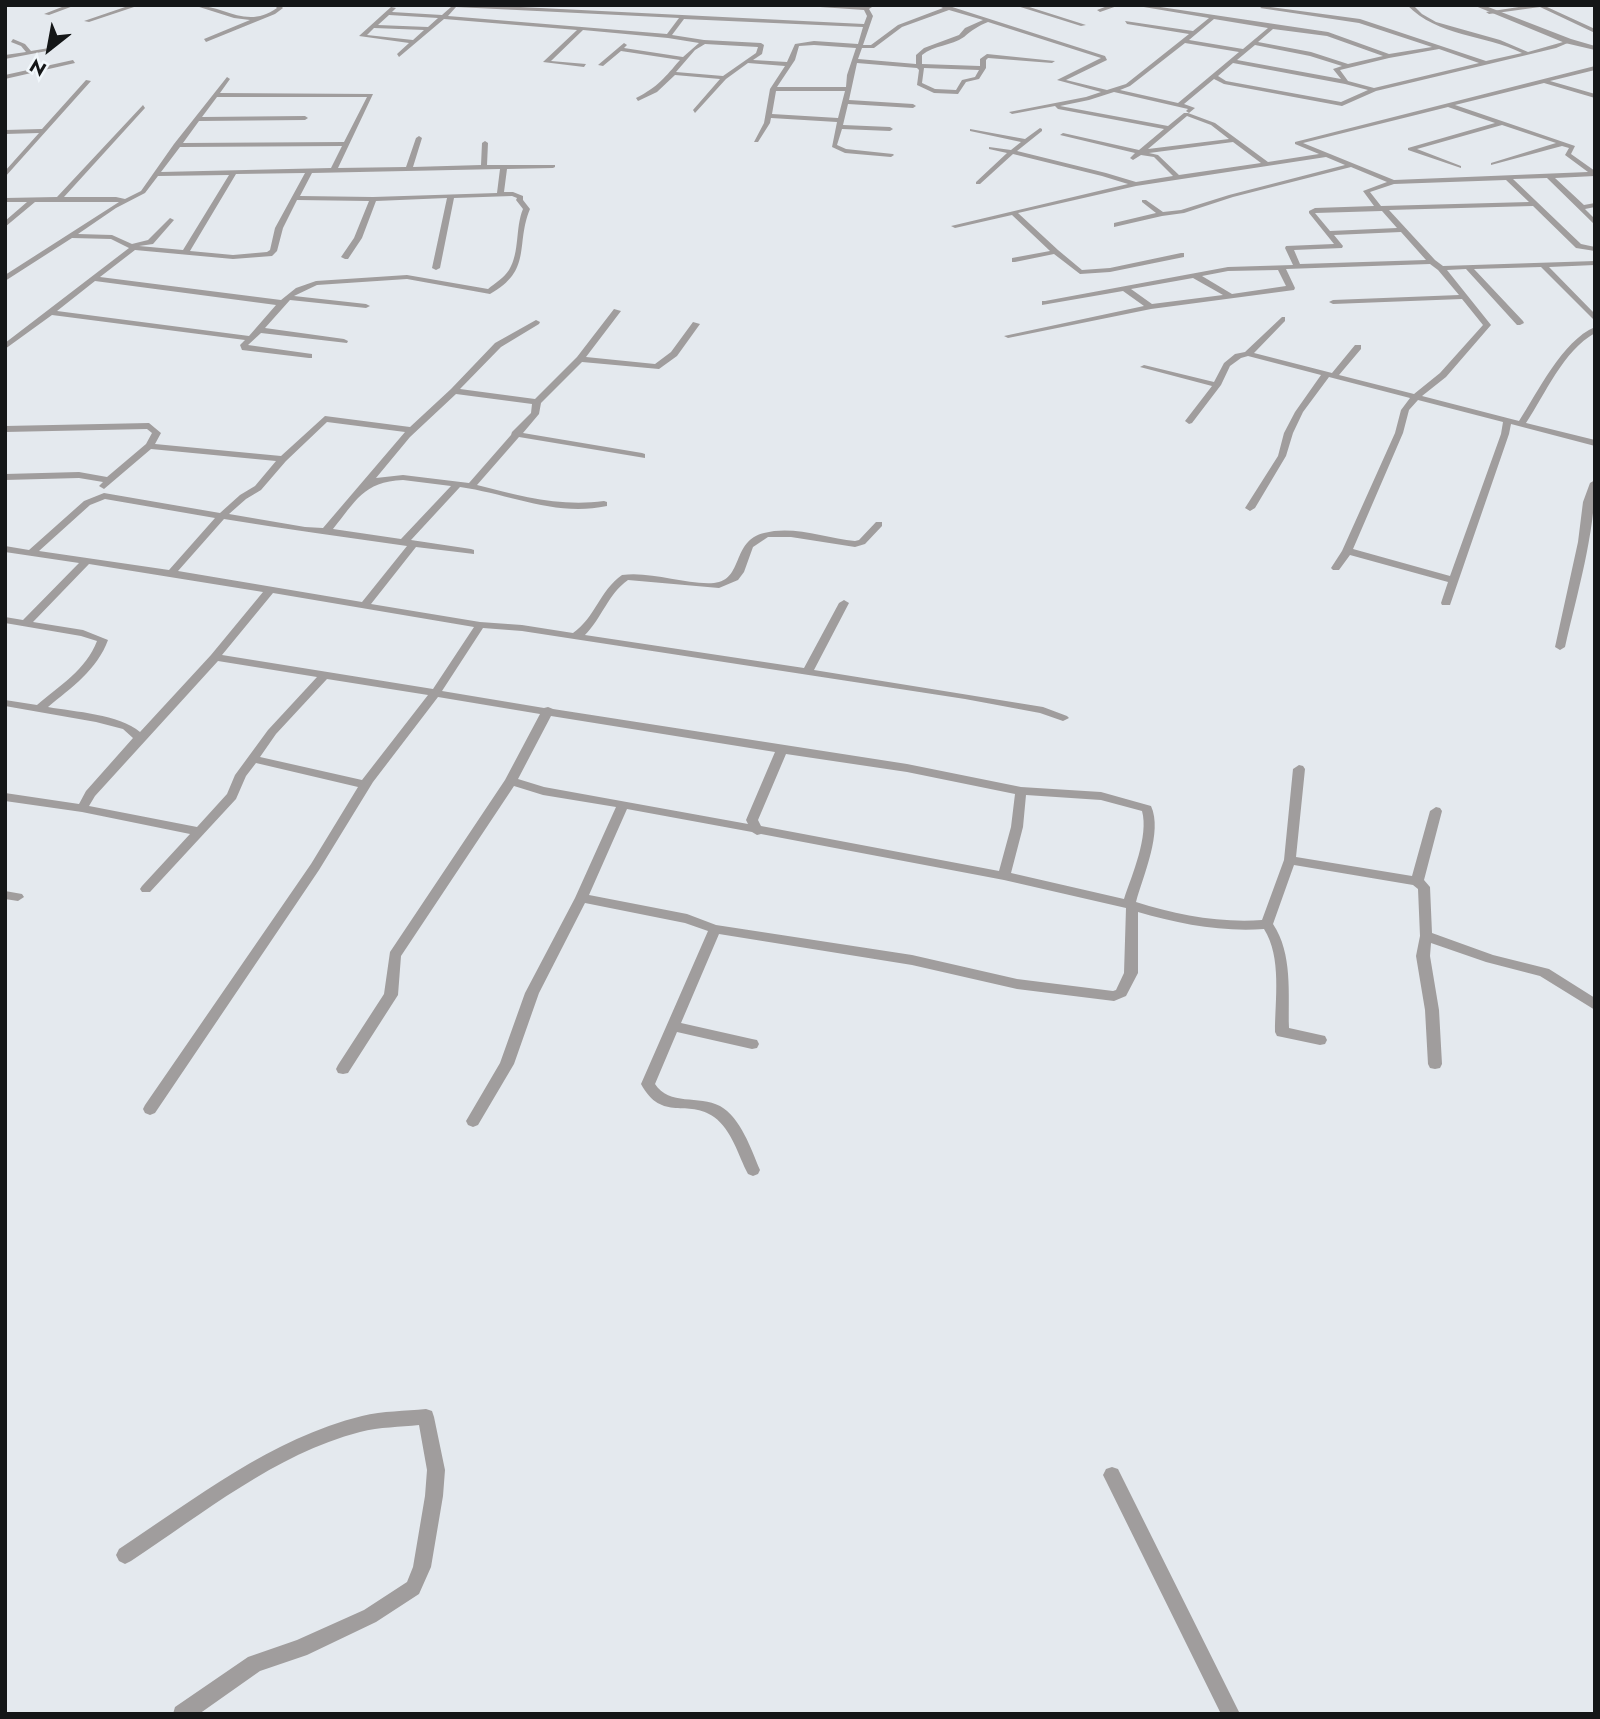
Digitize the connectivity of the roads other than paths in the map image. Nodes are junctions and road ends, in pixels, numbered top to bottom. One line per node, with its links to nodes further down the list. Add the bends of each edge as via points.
1 (73, 5): 26 (street)
2 (137, 5): 34 (street)
3 (196, 5): 32 (street)
4 (277, 5): 32 (street, via 278,10)
5 (395, 5): 27 (street)
6 (442, 5): 19 (street)
7 (550, 5): 24 (street)
8 (794, 5): 20 (street)
9 (940, 5): 21 (street)
10 (1017, 5): 39 (street)
11 (1091, 5): 12 (street, via 1102,12)
12 (1117, 5)
13 (1135, 5): 28 (street)
14 (1410, 5): 65 (street, via 1426,18)
15 (1476, 5): 25 (street)
16 (1548, 5): 18 (street)
17 (1194, 6): 28 (street)
18 (1541, 6): 25 (street); 47 (street)
19 (454, 7): 23 (street); 29 (street)
20 (869, 7): 42 (street)
21 (948, 8): 33 (street); 58 (street, via 900,26 872,47)
22 (1262, 8): 59 (street, via 1360,21)
23 (507, 9): 24 (street); 37 (street)
24 (540, 11): 31 (street)
25 (1489, 12): 54 (street)
26 (47, 13)
27 (387, 13): 29 (street); 40 (street)
28 (1185, 13): 30 (street)
29 (443, 17): 37 (street); 44 (street)
30 (1214, 17): 43 (street); 49 (street)
31 (682, 18): 35 (street); 50 (street)
32 (257, 20): 51 (street)
33 (988, 20): 80 (street, via 926,49 919,55); 94 (street, via 1103,57 1060,80)
34 (87, 21)
35 (746, 21): 41 (street); 42 (street)
36 (1127, 22): 49 (street)
37 (497, 23): 38 (street)
38 (520, 25): 45 (street); 46 (street)
39 (1083, 25)
40 (372, 26): 44 (street); 55 (street, via 362,36)
41 (738, 26)
42 (867, 26): 58 (street)
43 (1272, 27): 57 (street); 67 (street, via 1328,34)
44 (430, 29): 55 (street)
45 (581, 29): 48 (street); 77 (street, via 546,62)
46 (514, 31)
47 (1595, 31)
48 (639, 33): 50 (street); 61 (street)
49 (1195, 33): 53 (street)
50 (668, 36): 56 (street)
51 (206, 40)
52 (13, 41): 64 (street)
53 (1186, 41): 63 (street); 94 (street, via 1137,80)
54 (1568, 41): 60 (street); 65 (street)
55 (415, 42): 66 (street)
56 (704, 42): 69 (street); 71 (street, via 732,39 761,45 760,54)
57 (1254, 43): 63 (street); 79 (street)
58 (860, 46): 70 (street, via 797,45); 72 (street)
59 (1438, 47): 67 (street); 76 (street)
60 (1595, 48)
61 (619, 49): 69 (street); 78 (street)
62 (49, 50): 64 (street)
63 (1243, 51): 74 (street)
64 (30, 53): 68 (street)
65 (1526, 53): 76 (street)
66 (399, 55)
67 (1389, 56): 79 (street)
68 (5, 57)
69 (684, 59): 83 (street)
70 (792, 59): 71 (street, via 788,64); 91 (street)
71 (747, 61): 86 (street)
72 (856, 61): 80 (street); 92 (street)
73 (1052, 61): 81 (street, via 987,56)
74 (1231, 61): 85 (street); 90 (street)
75 (73, 62): 84 (street)
76 (1485, 64): 93 (street)
77 (584, 65)
78 (601, 65)
79 (1346, 65): 90 (street, via 1336,69)
80 (919, 66): 81 (street); 81 (street, via 919,84 933,91 958,92 964,81 977,78)
81 (982, 68)
82 (1595, 68): 88 (street)
83 (673, 74): 86 (street); 97 (street)
84 (5, 77)
85 (1215, 77): 93 (street, via 1342,104); 99 (street)
86 (724, 78): 104 (street)
87 (227, 79): 95 (street)
88 (1544, 80): 96 (street); 100 (street)
89 (88, 81): 116 (street)
90 (1346, 82): 93 (street)
91 (773, 89): 92 (street); 107 (street)
92 (847, 89): 98 (street)
93 (1374, 90)
94 (1110, 91): 99 (street); 102 (street)
95 (215, 95): 109 (street); 125 (street, via 371,95)
96 (1595, 96)
97 (639, 99)
98 (845, 102): 101 (street); 111 (street)
99 (1179, 105): 106 (street, via 1192,108)
100 (1447, 105): 110 (street); 131 (street, via 1297,143)
101 (913, 106)
102 (1056, 106): 105 (street); 112 (street)
103 (144, 107): 159 (street)
104 (695, 111)
105 (1012, 112)
106 (1186, 114): 112 (street); 120 (street, via 1213,124)
107 (769, 116): 111 (street); 121 (street)
108 (305, 118): 109 (street)
109 (197, 119): 126 (street)
110 (1502, 122): 124 (street); 138 (street, via 1410,149)
111 (839, 123): 113 (street); 130 (street, via 834,146)
112 (1168, 128): 128 (street)
113 (890, 129)
114 (972, 130): 122 (street)
115 (1040, 130): 122 (street)
116 (43, 131): 117 (street); 146 (street)
117 (5, 132)
118 (1063, 135): 128 (street)
119 (419, 138): 141 (street)
120 (1236, 140): 128 (street); 133 (street)
121 (756, 141)
122 (1027, 141): 129 (street)
123 (485, 143): 139 (street)
124 (1564, 143): 134 (street); 145 (street, via 1573,147 1567,154)
125 (346, 144): 126 (street); 140 (street)
126 (176, 145): 144 (street)
127 (991, 148): 129 (street)
128 (1142, 151): 132 (street); 148 (street, via 1156,156)
129 (1012, 152): 151 (street); 152 (street)
130 (891, 155)
131 (1328, 155): 133 (street, via 1285,164); 135 (street)
132 (1132, 158)
133 (1265, 163): 148 (street)
134 (1493, 164)
135 (1352, 165): 150 (street); 167 (street)
136 (553, 166): 137 (street)
137 (503, 167): 139 (street); 153 (street)
138 (1459, 167)
139 (484, 168): 141 (street)
140 (334, 169): 141 (street); 142 (street)
141 (409, 169)
142 (310, 170): 143 (street); 155 (street)
143 (234, 172): 144 (street); 178 (street)
144 (157, 174): 160 (street, via 143,192)
145 (1595, 174): 147 (street)
146 (5, 175)
147 (1548, 176): 149 (street); 164 (street)
148 (1177, 177): 152 (street)
149 (1507, 177): 150 (street); 162 (street)
150 (1393, 182): 165 (street, via 1366,191)
151 (978, 183)
152 (1136, 184): 166 (street)
153 (500, 194): 154 (street); 203 (street, via 521,197 527,209 512,271 489,292 392,277 316,283)
154 (451, 197): 156 (street); 189 (street)
155 (295, 198): 156 (street); 178 (street, via 269,254 233,257)
156 (373, 199): 181 (street)
157 (5, 200): 158 (street)
158 (33, 200): 159 (street); 170 (street)
159 (58, 200): 160 (street)
160 (125, 201): 175 (street)
161 (1144, 201): 167 (street)
162 (1536, 204): 165 (street); 177 (street, via 1579,246)
163 (1595, 205): 164 (street)
164 (1581, 206): 169 (street)
165 (1382, 209): 173 (street); 174 (street, via 1312,211)
166 (1015, 214): 172 (street); 179 (street)
167 (1162, 214): 171 (street)
168 (170, 220): 176 (street, via 150,242)
169 (1595, 223)
170 (5, 225)
171 (1117, 225)
172 (954, 226)
173 (1402, 230): 174 (street); 183 (street)
174 (1329, 233): 187 (street, via 1339,246 1288,250)
175 (69, 236): 176 (street, via 106,237); 192 (street)
176 (132, 246): 178 (street); 196 (street)
177 (1595, 249)
178 (186, 252)
179 (1055, 252): 182 (street); 193 (street)
180 (1181, 255): 193 (street)
181 (345, 257)
182 (1015, 260)
183 (1432, 262): 187 (street); 190 (street)
184 (1595, 263): 185 (street)
185 (1544, 266): 191 (street); 211 (street)
186 (1282, 267): 187 (street); 194 (street); 201 (street, via 1291,288)
187 (1298, 267)
188 (5, 268): 192 (street)
189 (436, 268)
190 (1441, 268): 191 (street); 202 (street)
191 (1469, 268): 213 (street)
192 (18, 269): 195 (street)
193 (1080, 272): 197 (street)
194 (1194, 275): 199 (street); 201 (street)
195 (5, 279)
196 (94, 279): 203 (street); 209 (street)
197 (1088, 279)
198 (1096, 285): 200 (street)
199 (1124, 288): 200 (street); 207 (street)
200 (1104, 292): 205 (street)
201 (1228, 295): 207 (street)
202 (1466, 297): 204 (street); 229 (street, via 1487,325 1443,375)
203 (285, 300): 206 (street); 216 (street)
204 (1333, 302)
205 (1045, 303)
206 (366, 306)
207 (1151, 307): 217 (street)
208 (617, 311): 224 (street)
209 (49, 312): 218 (street); 220 (street)
210 (1283, 319): 222 (street)
211 (1595, 319)
212 (536, 322): 228 (street, via 498,345)
213 (1520, 323)
214 (696, 324): 224 (street, via 675,353 656,367)
215 (1595, 329): 233 (street, via 1565,354)
216 (260, 330): 218 (street); 219 (street)
217 (1008, 336)
218 (250, 338): 223 (street, via 246,348)
219 (344, 341)
220 (5, 347)
221 (1358, 347): 226 (street)
222 (1248, 354): 226 (street); 227 (street, via 1227,365)
223 (309, 356)
224 (580, 359): 230 (street)
225 (1144, 367): 227 (street)
226 (1330, 375): 229 (street); 249 (street, via 1301,408 1282,456)
227 (1217, 385): 231 (street)
228 (454, 391): 230 (street); 235 (street)
229 (1416, 397): 232 (street); 255 (street, via 1405,411)
230 (537, 402): 236 (street, via 535,414)
231 (1189, 421)
232 (1507, 421): 233 (street); 261 (street)
233 (1521, 424): 237 (street)
234 (5, 429): 238 (street, via 149,426 157,433)
235 (413, 430): 240 (street, via 325,419); 243 (street)
236 (515, 434): 239 (street); 245 (street)
237 (1595, 443)
238 (149, 446): 240 (street); 242 (street)
239 (642, 456)
240 (283, 459): 250 (street, via 258,488)
241 (5, 477): 242 (street, via 79,475)
242 (108, 480): 247 (street)
243 (368, 485): 244 (street, via 393,477); 252 (street)
244 (457, 485): 245 (street); 253 (street)
245 (471, 486): 248 (street, via 541,504)
246 (1593, 488): 270 (street)
247 (97, 497): 250 (street); 256 (street)
248 (604, 504)
249 (1250, 508)
250 (222, 516): 252 (street); 260 (street)
251 (879, 524): 269 (street, via 855,544 800,536 758,539 748,548 737,575 715,586 626,578 600,604 588,627)
252 (326, 531): 253 (street)
253 (409, 542): 257 (street); 265 (street)
254 (5, 549): 256 (street)
255 (1347, 551): 259 (street); 261 (street)
256 (32, 552): 258 (street)
257 (471, 552)
258 (86, 561): 260 (street); 267 (street)
259 (1336, 568)
260 (171, 573): 262 (street)
261 (1454, 580): 264 (street)
262 (270, 590): 265 (street); 271 (street)
263 (844, 603): 272 (street)
264 (1446, 603)
265 (364, 606): 268 (street)
266 (5, 620): 267 (street)
267 (26, 623): 276 (street, via 103,640 87,667)
268 (480, 625): 269 (street); 274 (street)
269 (574, 636): 272 (street)
270 (1560, 647)
271 (215, 657): 273 (street); 279 (street)
272 (808, 671): 278 (street, via 1043,710)
273 (324, 676): 274 (street); 281 (street)
274 (435, 694): 277 (street); 284 (street)
275 (5, 703): 276 (street)
276 (39, 709): 279 (street, via 127,727)
277 (548, 710): 280 (street); 283 (street)
278 (1063, 718)
279 (140, 738): 288 (street)
280 (782, 749): 285 (street); 291 (street, via 752,820)
281 (253, 759): 284 (street); 290 (street, via 232,796)
282 (1299, 769): 292 (street)
283 (511, 781): 287 (street); 306 (street, via 396,955 391,995)
284 (366, 785): 307 (street)
285 (1021, 791): 293 (street); 297 (street, via 1101,796 1147,809 1149,828)
286 (5, 797): 288 (street)
287 (623, 804): 291 (street); 296 (street)
288 (82, 808): 290 (street)
289 (1436, 811): 294 (street)
290 (197, 831): 295 (street)
291 (757, 831): 293 (street)
292 (1290, 860): 294 (street); 298 (street)
293 (1004, 876): 297 (street)
294 (1417, 881): 300 (street, via 1425,895)
295 (146, 889)
296 (581, 898): 299 (street); 308 (street, via 532,993 507,1064)
297 (1130, 904): 298 (street, via 1203,920); 299 (street, via 1131,973 1121,993 1114,996 1017,984 912,960)
298 (1267, 924): 303 (street, via 1276,937 1279,956 1282,1032)
299 (715, 929): 302 (street)
300 (1426, 936): 301 (street, via 1544,972); 305 (street, via 1423,956)
301 (1595, 1005)
302 (673, 1026): 304 (street); 309 (street, via 648,1084 652,1094 665,1102 713,1109 725,1117)
303 (1320, 1040)
304 (752, 1044)
305 (1435, 1064)
306 (342, 1069)
307 (150, 1109)
308 (473, 1121)
309 (753, 1170)
310 (1112, 1475): 313 (street)
311 (125, 1555): 312 (street, via 266,1465 322,1438 371,1422 426,1417 436,1470 422,1567 413,1588 370,1616 254,1664)
312 (182, 1714)
313 (1231, 1714)

